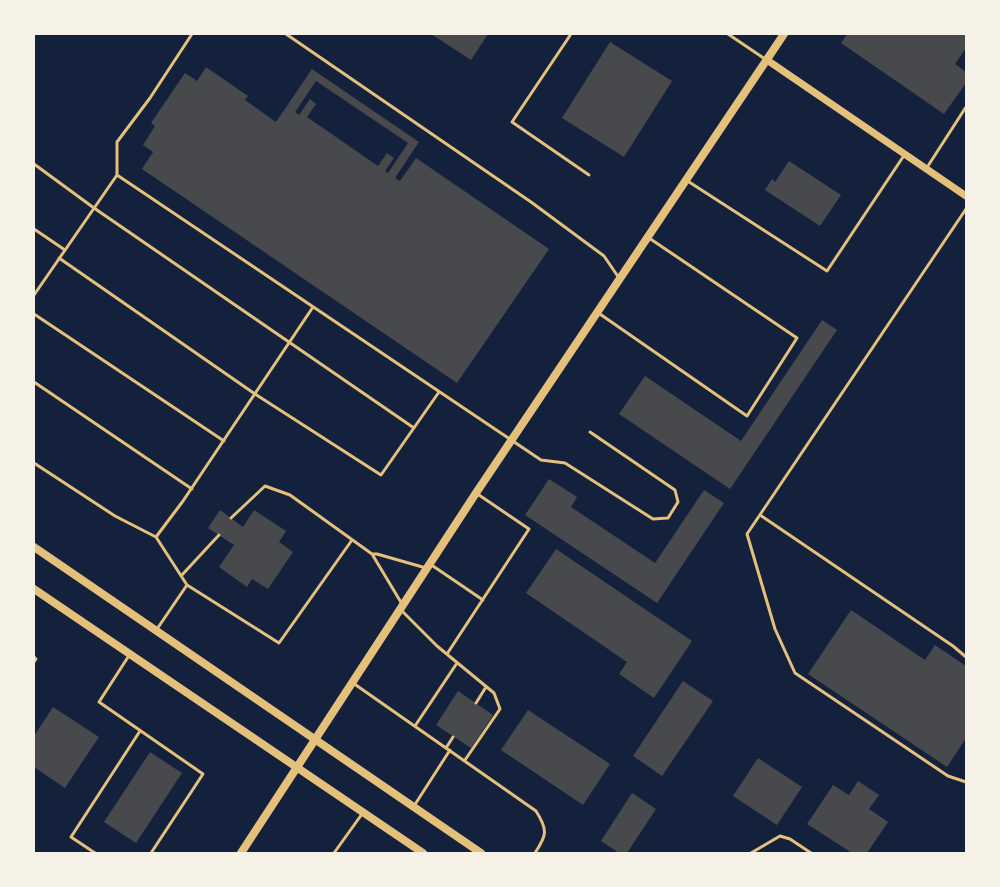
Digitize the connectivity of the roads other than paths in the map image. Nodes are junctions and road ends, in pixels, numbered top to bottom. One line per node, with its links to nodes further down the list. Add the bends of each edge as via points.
1 (192, 34): 11 (lane, via 118,142)
2 (286, 34): 21 (lane, via 532,202 604,256)
3 (572, 34): 12 (lane, via 512,122)
4 (728, 34): 6 (lane)
5 (784, 34): 6 (main road)
6 (767, 60): 8 (street); 13 (main road)
7 (966, 107): 10 (lane)
8 (904, 154): 10 (street); 13 (lane, via 827,271)
9 (34, 164): 15 (lane)
10 (926, 169): 14 (street)
11 (117, 175): 15 (lane); 23 (lane)
12 (589, 175)
13 (686, 180): 18 (main road)
14 (966, 196)
15 (94, 208): 19 (lane); 26 (lane)
16 (966, 209): 37 (lane)
17 (34, 229): 19 (lane)
18 (648, 237): 21 (main road); 24 (lane, via 798,338 747,416)
19 (65, 250): 20 (lane)
20 (59, 258): 22 (lane); 29 (lane)
21 (620, 279): 24 (main road)
22 (34, 295)
23 (313, 307): 26 (lane); 28 (lane)
24 (597, 312): 32 (main road)
25 (34, 314): 33 (lane)
26 (290, 342): 29 (lane); 30 (lane)
27 (34, 382): 35 (lane)
28 (439, 392): 30 (lane); 32 (lane)
29 (255, 394): 30 (lane, via 381,475); 33 (lane)
30 (414, 428)
31 (590, 432): 32 (lane, via 675,490 678,502 668,518 653,519 565,463 541,460)
32 (511, 440): 36 (main road)
33 (224, 441): 35 (lane)
34 (34, 463): 40 (lane, via 115,516)
35 (192, 489): 40 (lane)
36 (476, 493): 44 (main road); 48 (lane, via 529,529)
37 (760, 515): 54 (lane); 68 (lane, via 747,534 775,629 795,673 948,776)
38 (231, 518): 41 (lane, via 265,486 290,495)
39 (219, 535): 45 (lane)
40 (156, 537): 45 (lane)
41 (352, 540): 43 (lane); 46 (lane, via 279,643)
42 (34, 548): 50 (main road)
43 (372, 554): 44 (lane); 49 (lane)
44 (428, 566): 48 (lane); 49 (main road)
45 (181, 576): 46 (lane)
46 (187, 584): 50 (lane)
47 (34, 589): 51 (main road)
48 (483, 600): 52 (lane)
49 (401, 607): 52 (lane); 57 (main road)
50 (156, 630): 63 (main road)
51 (130, 654): 61 (lane, via 99,702); 67 (main road)
52 (447, 654): 56 (lane)
53 (34, 657): 55 (lane)
54 (966, 657)
55 (34, 662)
56 (457, 663): 58 (lane); 60 (lane)
57 (352, 682): 60 (lane); 63 (main road)
58 (486, 687): 59 (lane); 66 (lane, via 494,693 500,709)
59 (476, 704)
60 (416, 726): 64 (lane)
61 (140, 731): 71 (lane, via 71,837); 72 (lane, via 203,774)
62 (454, 737): 64 (lane)
63 (314, 739): 67 (main road); 69 (main road)
64 (446, 748): 65 (lane)
65 (450, 750): 66 (lane); 69 (lane)
66 (465, 760): 77 (lane, via 536,812 545,825 545,839)
67 (296, 767): 70 (main road); 73 (main road)
68 (966, 782)
69 (414, 806): 76 (main road)
70 (364, 813): 74 (lane); 75 (main road)
71 (95, 853)
72 (151, 853)
73 (241, 853)
74 (334, 853)
75 (423, 853)
76 (481, 853)
77 (535, 853)
78 (751, 853): 79 (lane, via 780,836 790,839)
79 (811, 853)

